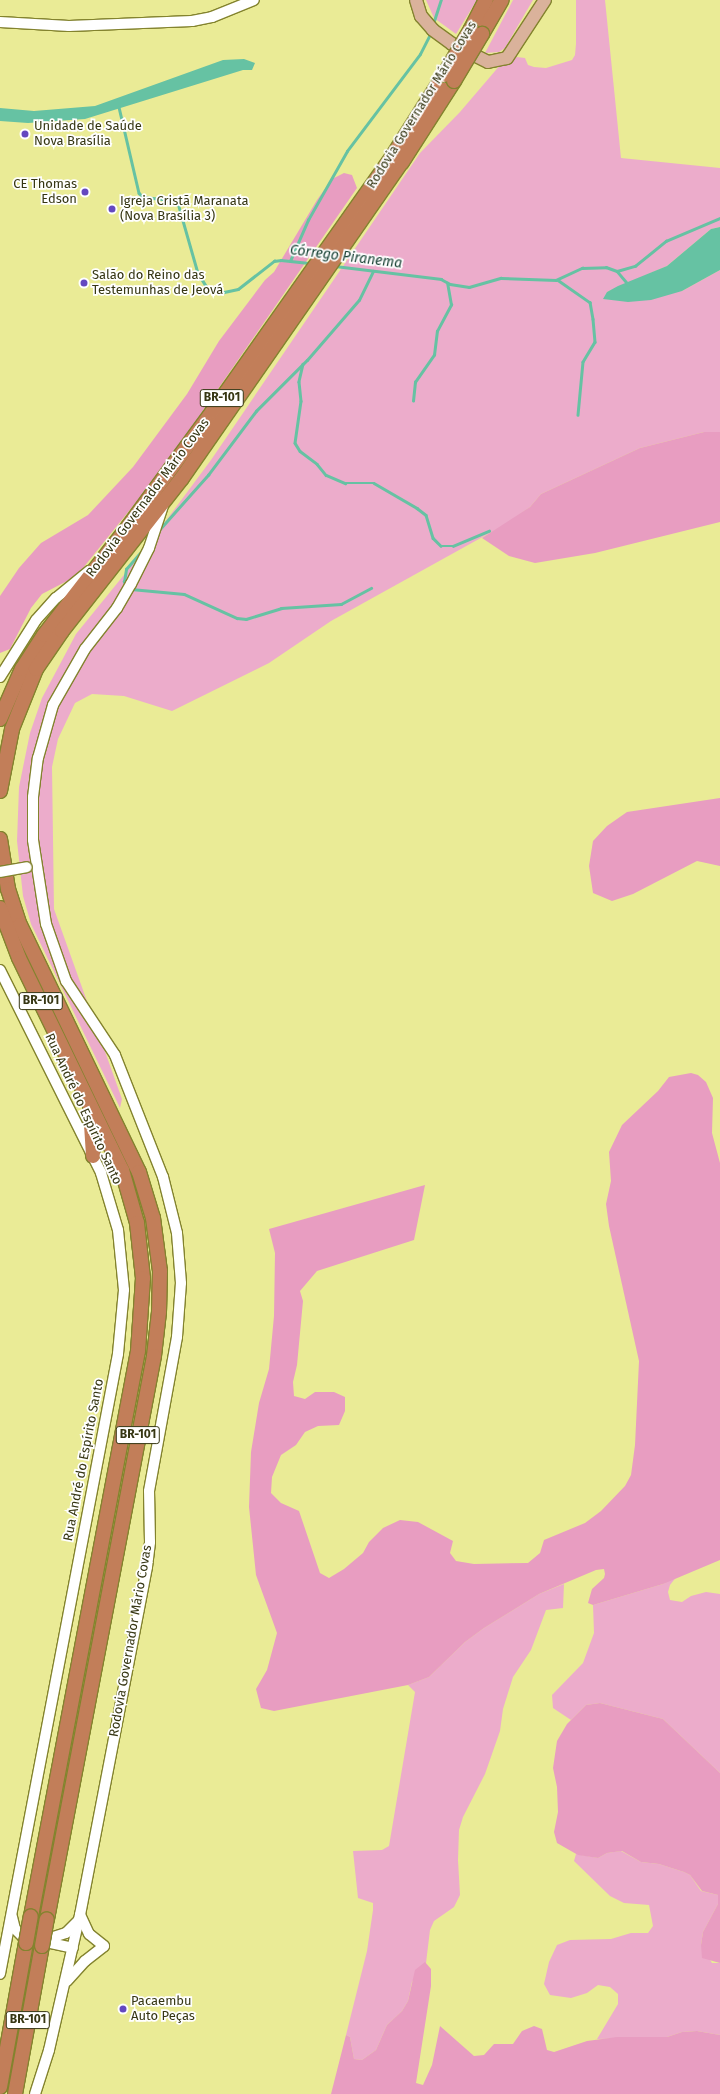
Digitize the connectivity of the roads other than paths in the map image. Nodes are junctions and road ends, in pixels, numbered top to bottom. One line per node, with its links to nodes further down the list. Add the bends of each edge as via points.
1 (254, 0): 5 (street, via 212,17 192,21 69,26)
2 (416, 0): 3 (main road, via 421,16 434,30 452,44 488,62 507,58)
3 (545, 0)
4 (497, 1): 6 (highway, Rodovia Governador Mário Covas / BR-101, bridge)
5 (0, 22)
6 (449, 78): 7 (highway, Rodovia Governador Mário Covas / BR-101, via 402,162); 8 (highway, Rodovia Governador Mário Covas / BR-101, via 213,411)
7 (165, 502): 11 (highway, Rodovia Governador Mário Covas / BR-101, via 62,631 36,669 12,729); 13 (street, Rodovia Governador Mário Covas, via 149,548 131,584 117,608 85,649 53,705 38,758 33,797)
8 (102, 560): 9 (street, via 45,609 23,638); 10 (highway, Rodovia Governador Mário Covas / BR-101, via 44,635 22,669)
9 (0, 677)
10 (0, 719)
11 (0, 791)
12 (0, 839): 21 (highway, BR-101, bridge, via 8,889 20,925 139,1172 153,1218 160,1271 154,1356)
13 (31, 866): 14 (street, bridge); 20 (street, Rodovia Governador Mário Covas, via 46,924 66,981 115,1055 163,1177 177,1233 181,1283 177,1337 150,1483 146,1567)
14 (0, 872)
15 (0, 908): 17 (highway, BR-101, via 19,958)
16 (0, 970): 18 (street, Rua André do Espírito Santo)
17 (89, 1100): 18 (highway); 25 (highway, BR-101, bridge, via 122,1170 133,1205 142,1260 143,1315)
18 (93, 1156): 19 (street, Rua André do Espírito Santo, via 108,1192 118,1230 124,1290 121,1332)
19 (11, 1905): 21 (street, via 12,1922 17,1932); 23 (street, Rua André do Espírito Santo)
20 (80, 1915): 21 (street, via 70,1930); 22 (street, Rodovia Governador Mário Covas); 24 (street, via 89,1934 104,1946 85,1961)
21 (43, 1943): 22 (street); 26 (highway, BR-101)
22 (73, 1948): 24 (street, Rodovia Governador Mário Covas)
23 (0, 1974)
24 (65, 1983): 27 (street, Rodovia Governador Mário Covas)
25 (0, 2087)
26 (15, 2094)
27 (36, 2094)

